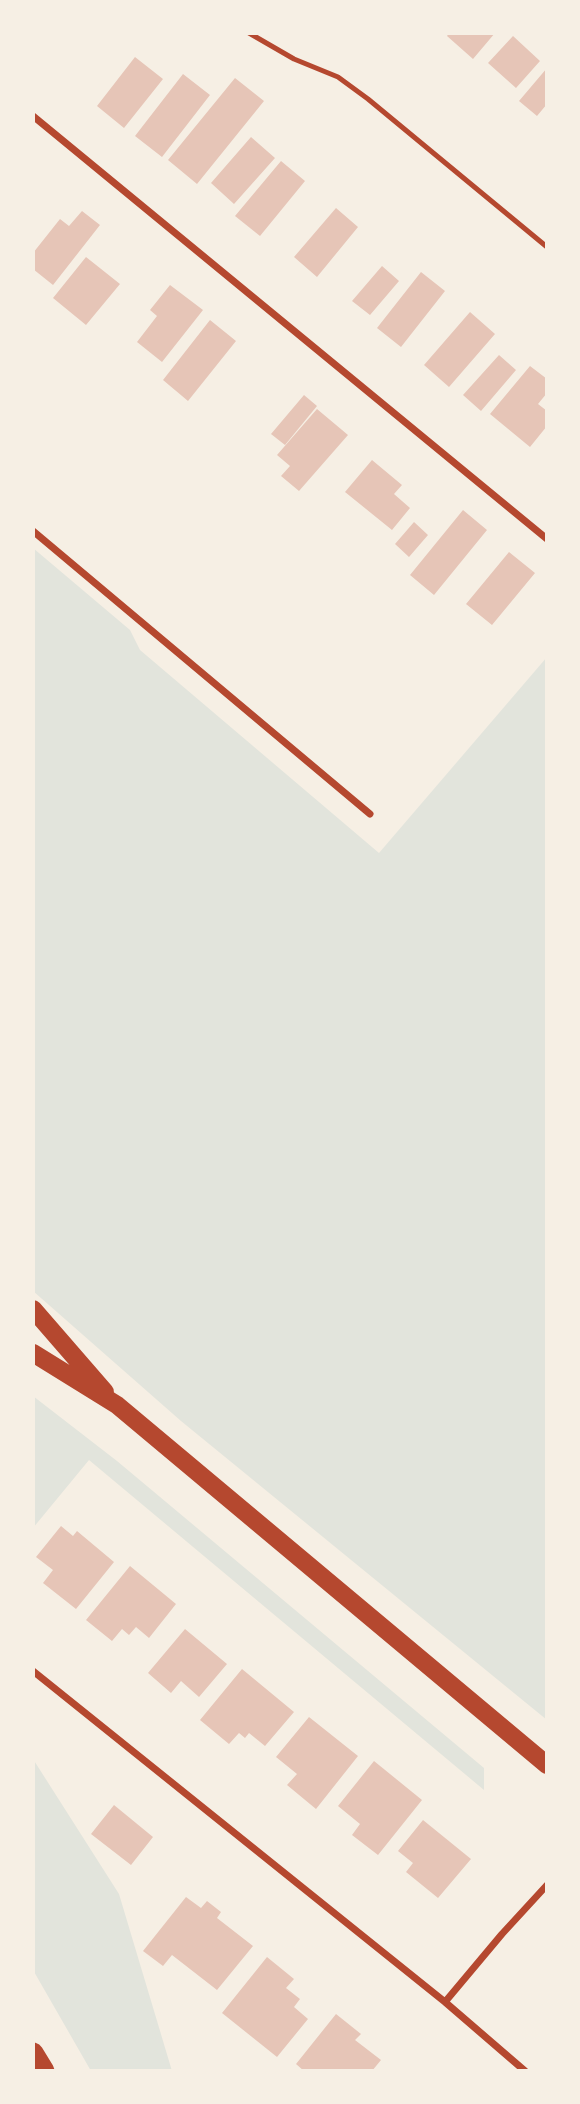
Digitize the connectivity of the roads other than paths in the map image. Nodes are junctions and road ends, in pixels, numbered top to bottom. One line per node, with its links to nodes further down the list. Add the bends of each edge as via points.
1 (248, 33): 3 (lane, via 338,77)
2 (33, 116): 5 (street)
3 (547, 247)
4 (33, 531): 6 (street)
5 (547, 539)
6 (370, 814)
7 (33, 1309): 9 (main road)
8 (33, 1353): 9 (main road)
9 (117, 1405): 11 (main road)
10 (33, 1671): 13 (street)
11 (547, 1765)
12 (547, 1885): 13 (street)
13 (445, 2002): 16 (street)
14 (33, 2053): 15 (highway)
15 (44, 2071)
16 (524, 2071)

